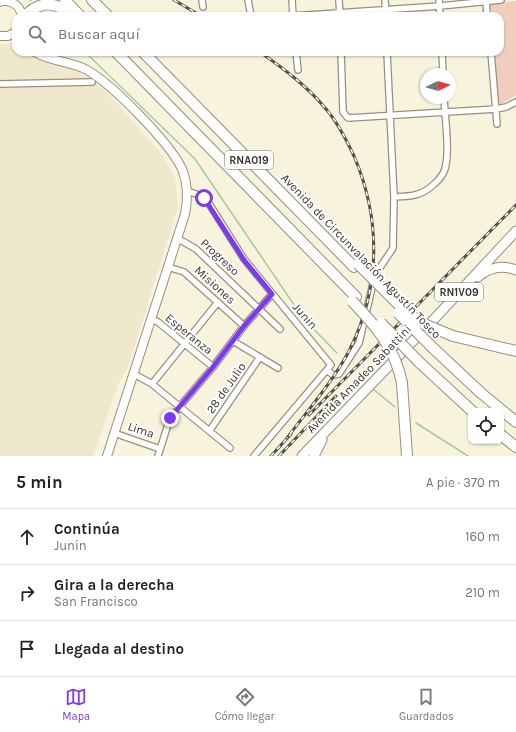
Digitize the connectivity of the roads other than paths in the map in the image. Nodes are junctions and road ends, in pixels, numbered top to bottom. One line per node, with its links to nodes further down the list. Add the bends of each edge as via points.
1 (0, 0): 13 (main road, via 14,3)
2 (65, 0): 16 (highway)
3 (92, 0): 17 (highway)
4 (202, 0): 12 (street)
5 (248, 0): 18 (street)
6 (292, 0): 19 (street)
7 (339, 0): 20 (street)
8 (385, 0): 21 (street)
9 (501, 0): 10 (street)
10 (486, 1): 11 (street); 23 (street)
11 (440, 3): 22 (street)
12 (203, 7)
13 (21, 12)
14 (28, 12): 15 (highway, via 40,4 50,3)
15 (68, 12)
16 (76, 12)
17 (104, 12)
18 (250, 12)
19 (293, 12)
20 (340, 12)
21 (386, 12)
22 (391, 12)
23 (487, 12)
24 (12, 33): 25 (main road)
25 (2, 36): 26 (main road)
26 (12, 39)
27 (46, 56): 47 (main road, via 81,68 106,84 171,151 182,170)
28 (112, 56): 46 (highway, via 178,123)
29 (120, 56): 46 (highway, RNA019)
30 (147, 56): 51 (highway, Avenida de Circunvalación Agustín Tosco / RNA019)
31 (296, 56): 37 (street)
32 (341, 56): 44 (street, via 344,116)
33 (387, 56): 44 (street)
34 (442, 56): 36 (street)
35 (491, 56): 42 (street)
36 (443, 68)
37 (298, 70)
38 (92, 82): 39 (street)
39 (0, 84)
40 (516, 102): 42 (street)
41 (444, 104): 43 (street)
42 (496, 109): 43 (street); 45 (street)
43 (445, 112): 44 (street); 48 (street, via 446,164 442,176 428,190 414,195)
44 (390, 116): 48 (street)
45 (498, 124)
46 (209, 147): 55 (highway, RNA019)
47 (187, 191): 50 (main road, via 185,214); 54 (street, Junin, via 199,195 208,202 244,260)
48 (394, 196): 69 (street, via 393,248 375,275 359,343 339,374 333,375)
49 (516, 231): 64 (main road, Avenida Amadeo Sabattini / RN1V09)
50 (177, 238): 52 (main road); 57 (street, Progreso, via 196,249)
51 (356, 266): 63 (highway, bridge, via 412,317 427,326 453,336); 74 (highway, Avenida de Circunvalación Agustín Tosco / RNA019, bridge, via 433,348)
52 (168, 267): 56 (street, Misiones, via 184,272); 58 (main road)
53 (516, 270): 64 (main road, via 497,268 483,273)
54 (272, 294): 57 (street); 69 (street, Junin, via 331,362)
55 (354, 299): 73 (highway, RNA019, bridge); 86 (highway, bridge, via 386,340 397,361 402,383)
56 (218, 302): 59 (street, Misiones); 62 (street)
57 (258, 308): 59 (street); 60 (street, Progreso)
58 (151, 319): 62 (street, Esperanza); 70 (main road)
59 (244, 326): 61 (street)
60 (280, 329)
61 (233, 341): 65 (street); 67 (street)
62 (184, 344): 67 (street, Esperanza); 71 (street)
63 (516, 351)
64 (401, 354): 66 (main road, Avenida Amadeo Sabattini / RN1V09)
65 (260, 357): 68 (street); 75 (street, 28 de Julio)
66 (391, 364): 84 (main road, Avenida Amadeo Sabattini / RN1V09); 85 (main road, via 367,394 321,442)
67 (213, 367): 72 (street)
68 (278, 368)
69 (328, 371): 83 (street)
70 (134, 374): 71 (street); 76 (main road)
71 (152, 384): 72 (street)
72 (180, 406): 75 (street); 80 (street, via 170,418)
73 (469, 408)
74 (516, 422)
75 (210, 430): 79 (street)
76 (114, 433): 80 (street, Lima); 81 (main road)
77 (504, 437): 78 (highway)
78 (516, 447)
79 (230, 448)
80 (160, 449): 82 (street)
81 (107, 456)
82 (158, 456)
83 (254, 456)
84 (302, 456)
85 (314, 456)
86 (407, 456)

